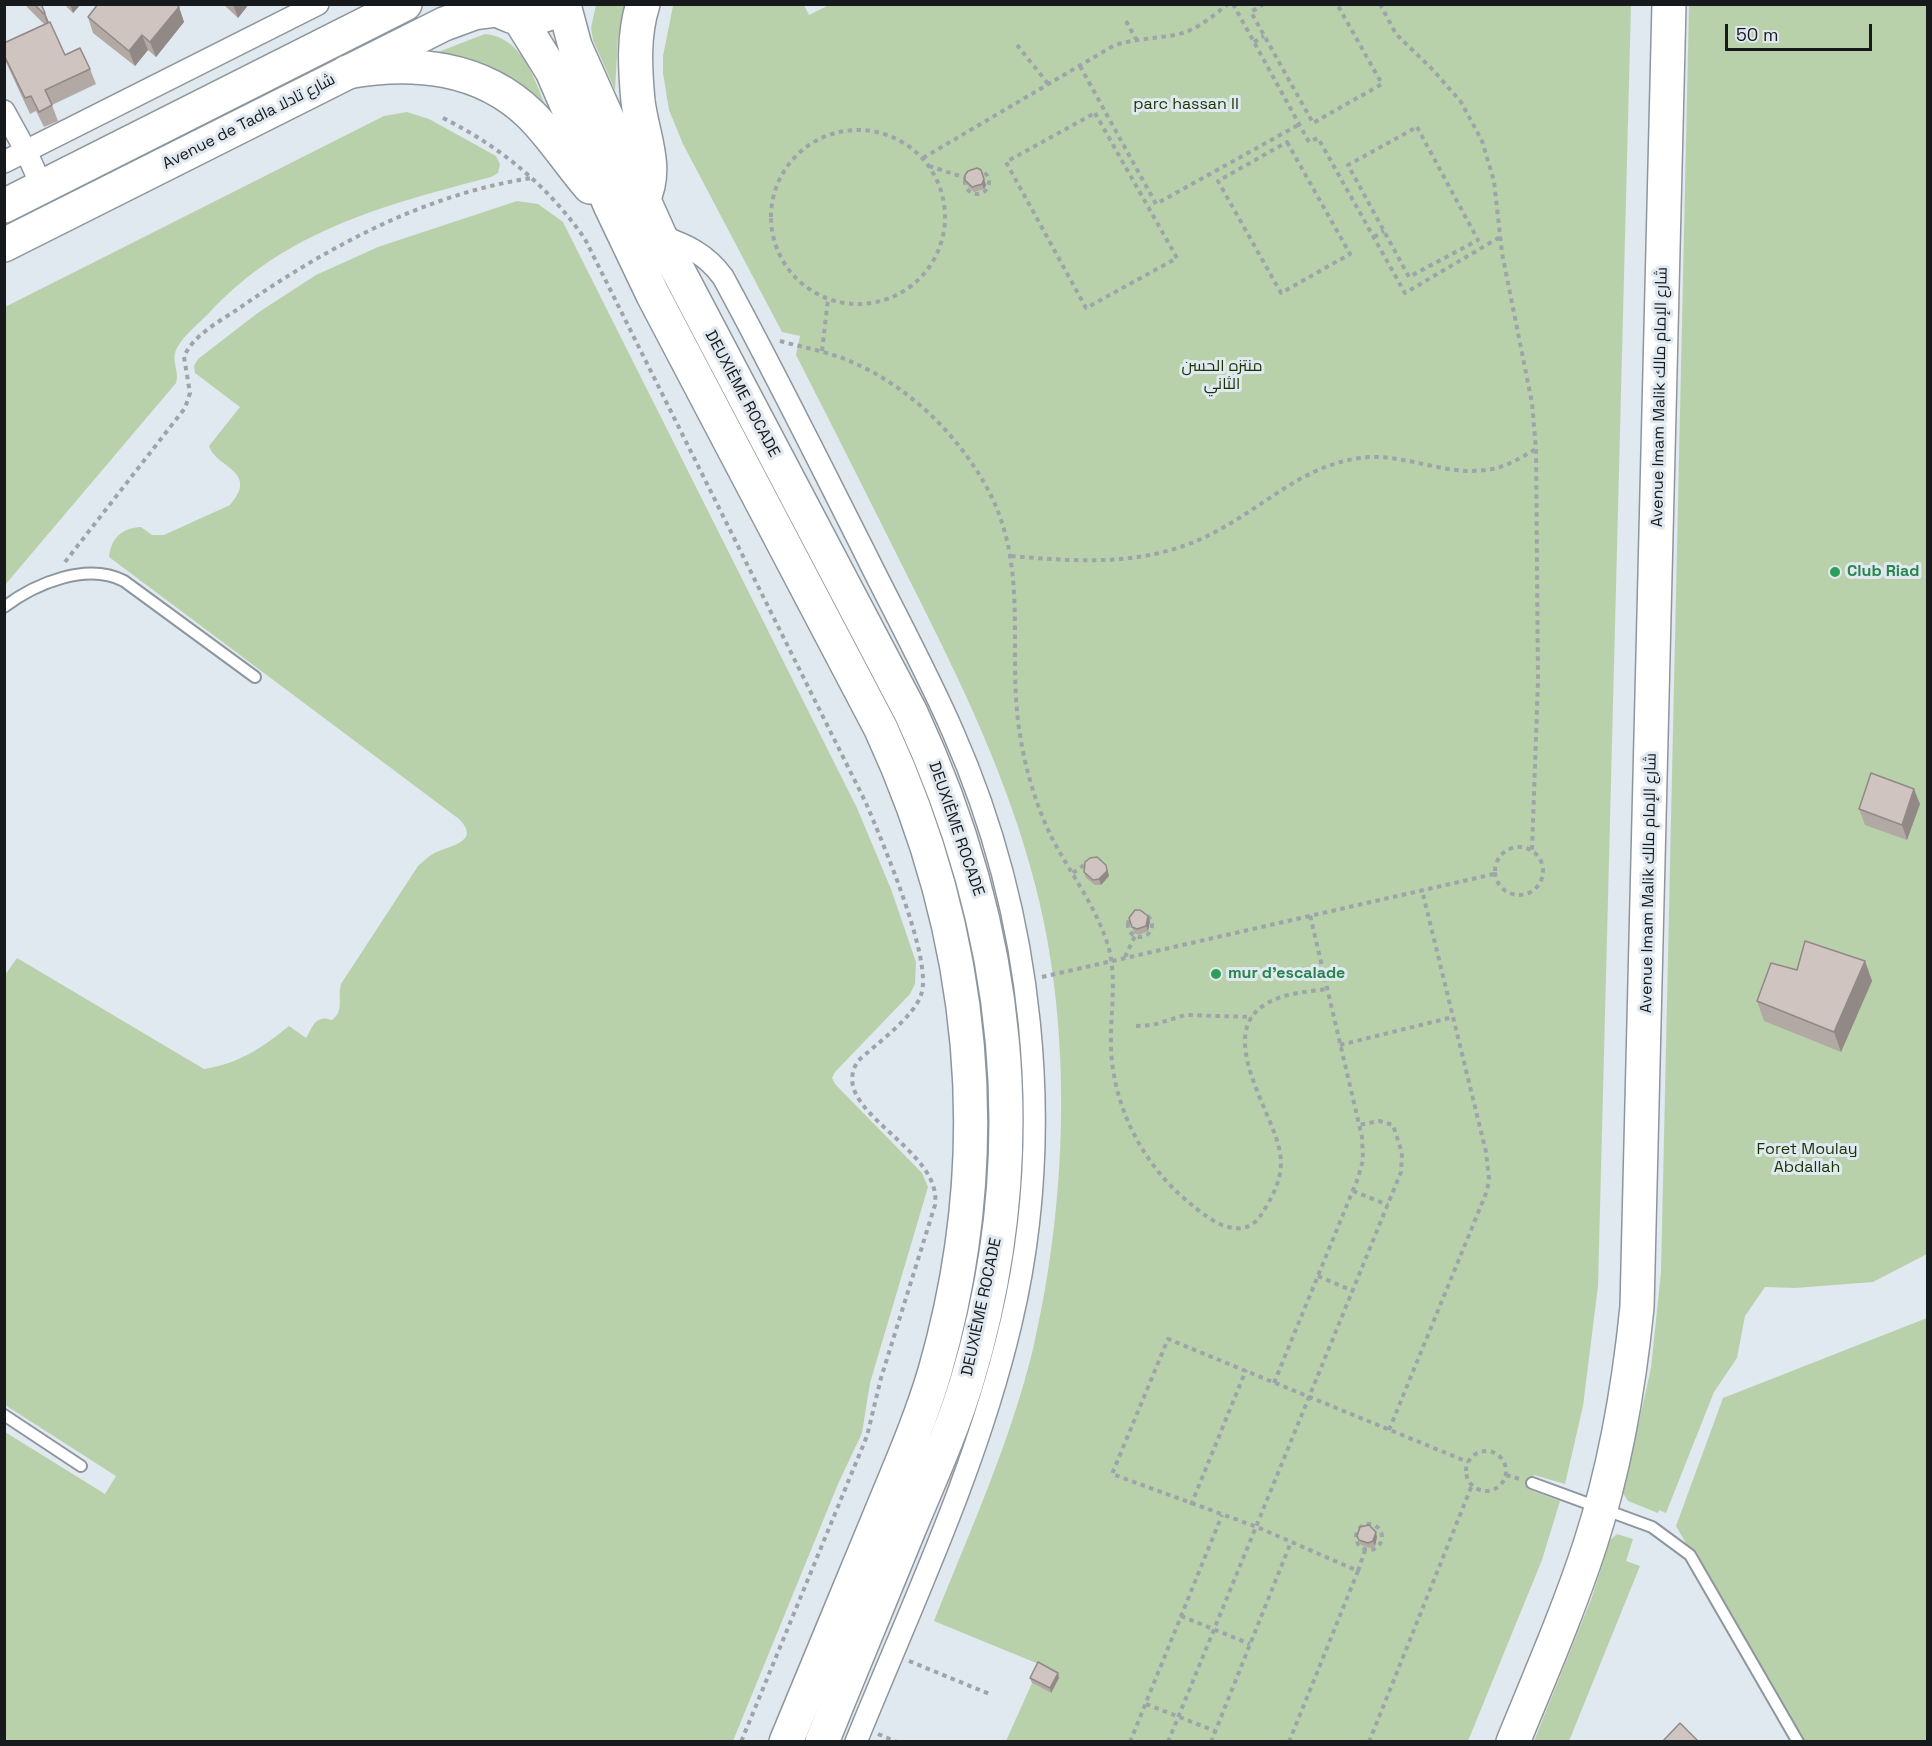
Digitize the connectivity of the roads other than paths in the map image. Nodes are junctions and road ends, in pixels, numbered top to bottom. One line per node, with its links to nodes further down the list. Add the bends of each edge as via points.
1 (318, 4): 10 (street)
2 (405, 4): 12 (main road)
3 (643, 4): 13 (main road, via 636,54 639,102 651,167 650,186)
4 (1647, 4): 23 (main road, Avenue Imam Malik شارع الإمام مالك, via 1620,1261)
5 (1669, 4): 23 (main road, Avenue Imam Malik شارع الإمام مالك, via 1640,1266 1628,1388)
6 (565, 5): 7 (main road, Avenue de Tadla شارع تادلا, via 543,17); 13 (main road, DEUXIÈME ROCADE, via 575,46)
7 (502, 11): 8 (main road, Avenue de Tadla شارع تادلا, via 453,20); 15 (main road, DEUXIÈME ROCADE, via 552,71)
8 (347, 72): 15 (main road, via 394,66 432,68 498,89 531,115); 17 (main road, Avenue de Tadla شارع تادلا)
9 (4, 111): 10 (street)
10 (26, 151): 11 (street); 12 (street)
11 (4, 162)
12 (42, 187): 14 (main road)
13 (643, 200): 16 (main road, DEUXIÈME ROCADE)
14 (4, 206)
15 (610, 207): 24 (main road, DEUXIÈME ROCADE, via 901,771 946,906 963,999 971,1140 964,1234 946,1327 920,1418)
16 (660, 236): 25 (main road, DEUXIÈME ROCADE, via 932,758 960,831 979,897 1001,1022 1006,1091 1003,1189 995,1257 979,1334 951,1428); 26 (street, via 690,246 714,265 756,337 953,732 993,844 1008,897 1024,982 1032,1067 1033,1151 1026,1236 1012,1319 991,1401 962,1481)
17 (4, 245)
18 (4, 607): 19 (lane, via 48,584 87,573 113,575)
19 (255, 677)
20 (4, 1415): 21 (lane)
21 (81, 1466)
22 (1532, 1483): 23 (lane)
23 (1591, 1506): 27 (main road, Avenue Imam Malik شارع الإمام مالك); 28 (main road, Avenue Imam Malik شارع الإمام مالك, via 1566,1613); 29 (lane, via 1652,1527 1690,1556)
24 (786, 1742)
25 (822, 1742)
26 (856, 1742)
27 (1492, 1742)
28 (1513, 1742)
29 (1798, 1742)

